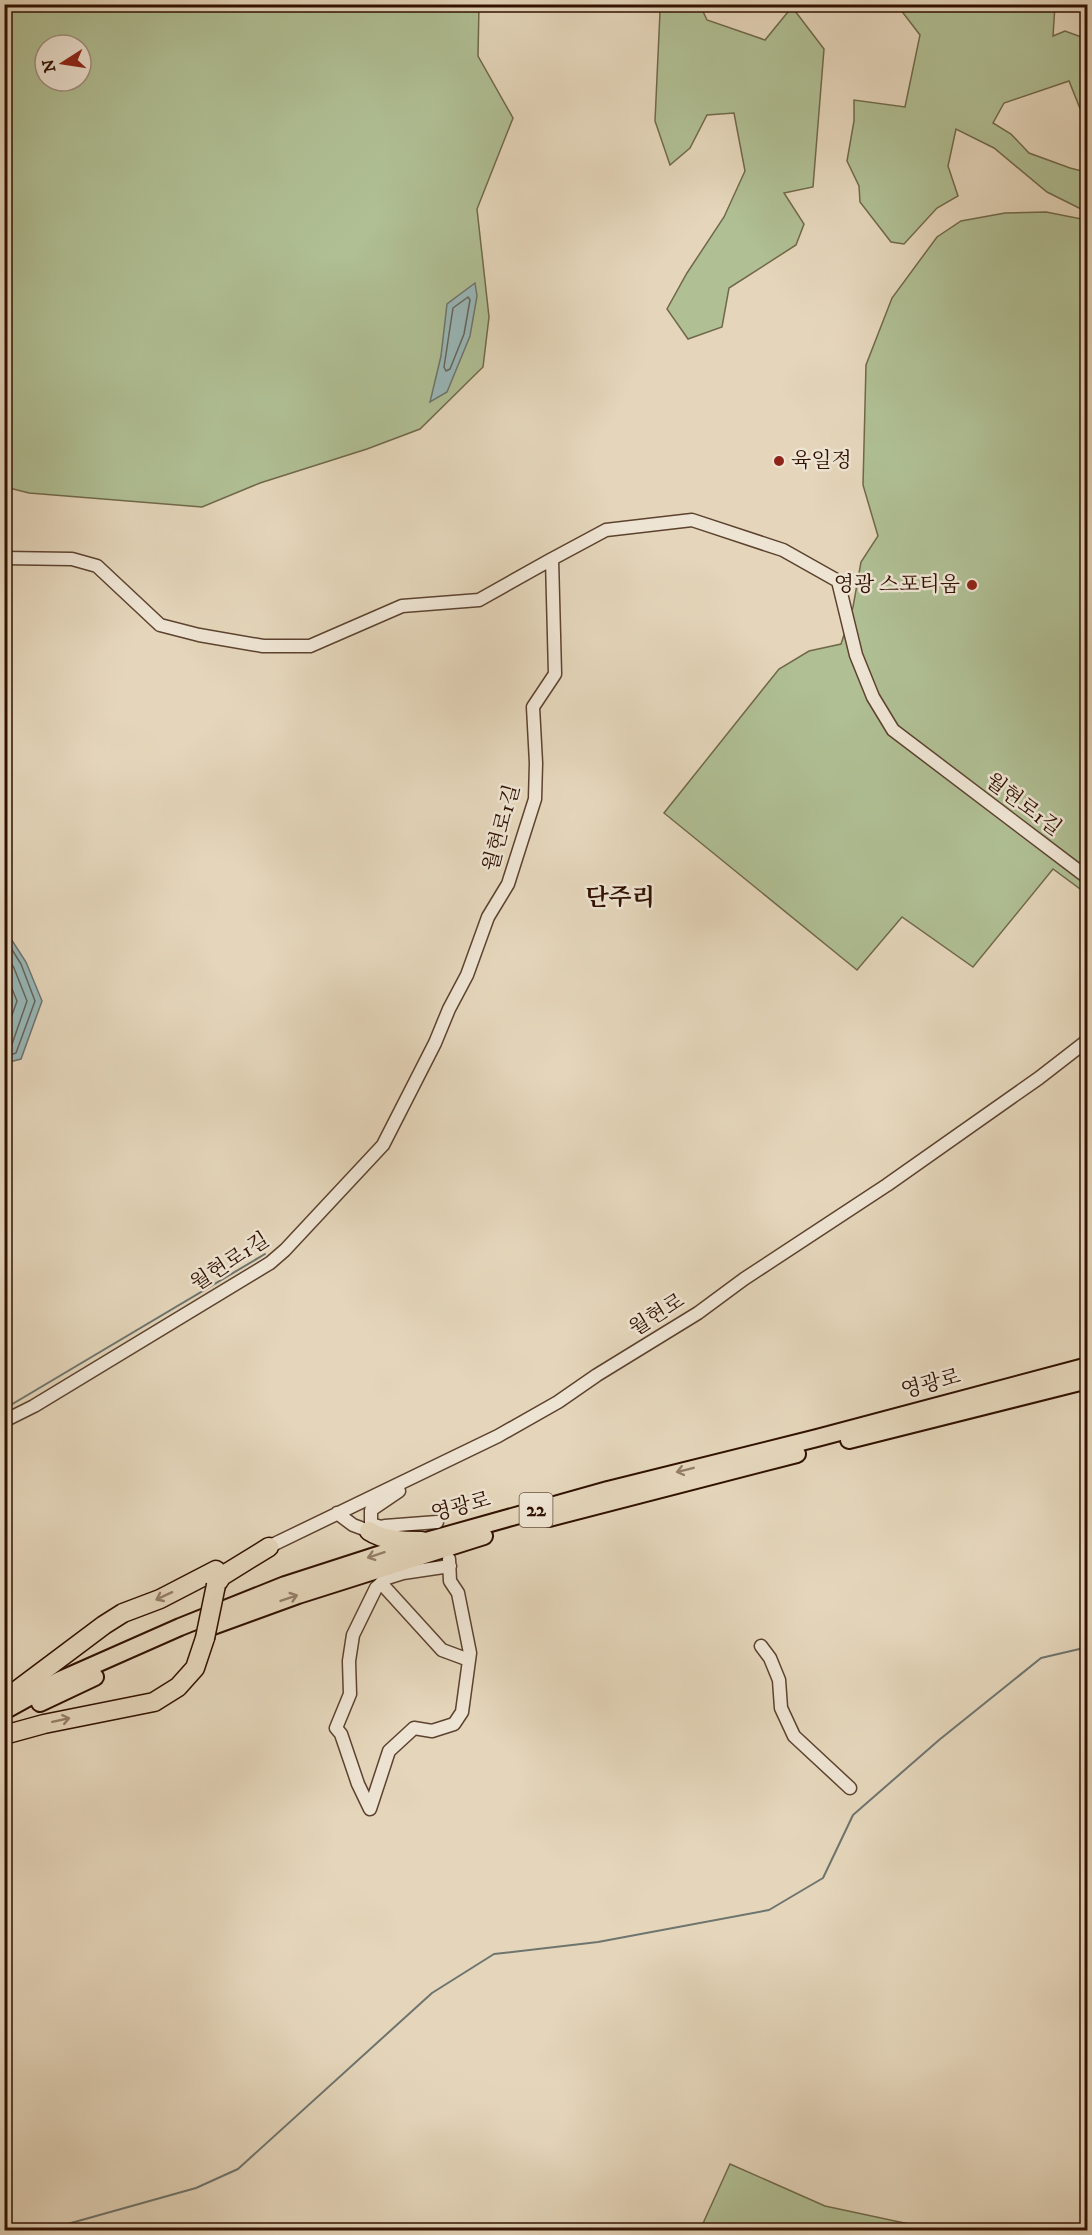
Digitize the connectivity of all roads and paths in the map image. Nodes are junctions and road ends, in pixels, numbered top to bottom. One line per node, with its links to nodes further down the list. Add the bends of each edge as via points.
1 (4, 558): 2 (street, via 72,559 98,566 160,625 263,646 310,646 402,606 479,600)
2 (552, 558): 3 (street, 월현로1길, via 606,530 692,520 783,550 838,581 856,656 873,697 893,730); 7 (street, 월현로1길, via 555,674 532,707 535,799 508,884 488,916 467,975 384,1145 270,1263)
3 (1088, 878)
4 (1088, 1040): 8 (street, 월현로, via 887,1185 698,1313 558,1402)
5 (1088, 1366): 12 (main road, 영광로 / 22, one-way to 12)
6 (1088, 1380): 20 (main road, 영광로 / 22, one-way to 6, via 210,1627 435,1551 544,1519)
7 (4, 1421)
8 (440, 1465): 9 (street, 월현로); 11 (street, via 371,1510)
9 (337, 1513): 11 (street, via 353,1525); 13 (street, 월현로)
10 (436, 1522): 11 (street)
11 (375, 1529): 12 (highway, via 374,1535)
12 (422, 1541): 19 (main road, 영광로 / 22, one-way to 19, via 285,1585 180,1627 60,1680)
13 (269, 1547): 14 (highway)
14 (216, 1578): 18 (highway, one-way to 18, via 123,1613); 21 (highway, one-way to 14, bridge, via 154,1702 178,1687 195,1668 206,1638)
15 (381, 1583): 17 (street, via 442,1650); 17 (street, via 403,1573 449,1562); 17 (street, via 354,1635 349,1661 350,1694 336,1728 370,1809 389,1751 414,1728 432,1731 454,1724 462,1712)
16 (761, 1646): 22 (street, via 779,1680 781,1708 794,1736)
17 (469, 1660)
18 (4, 1700)
19 (4, 1711)
20 (4, 1721)
21 (4, 1735)
22 (850, 1788)

